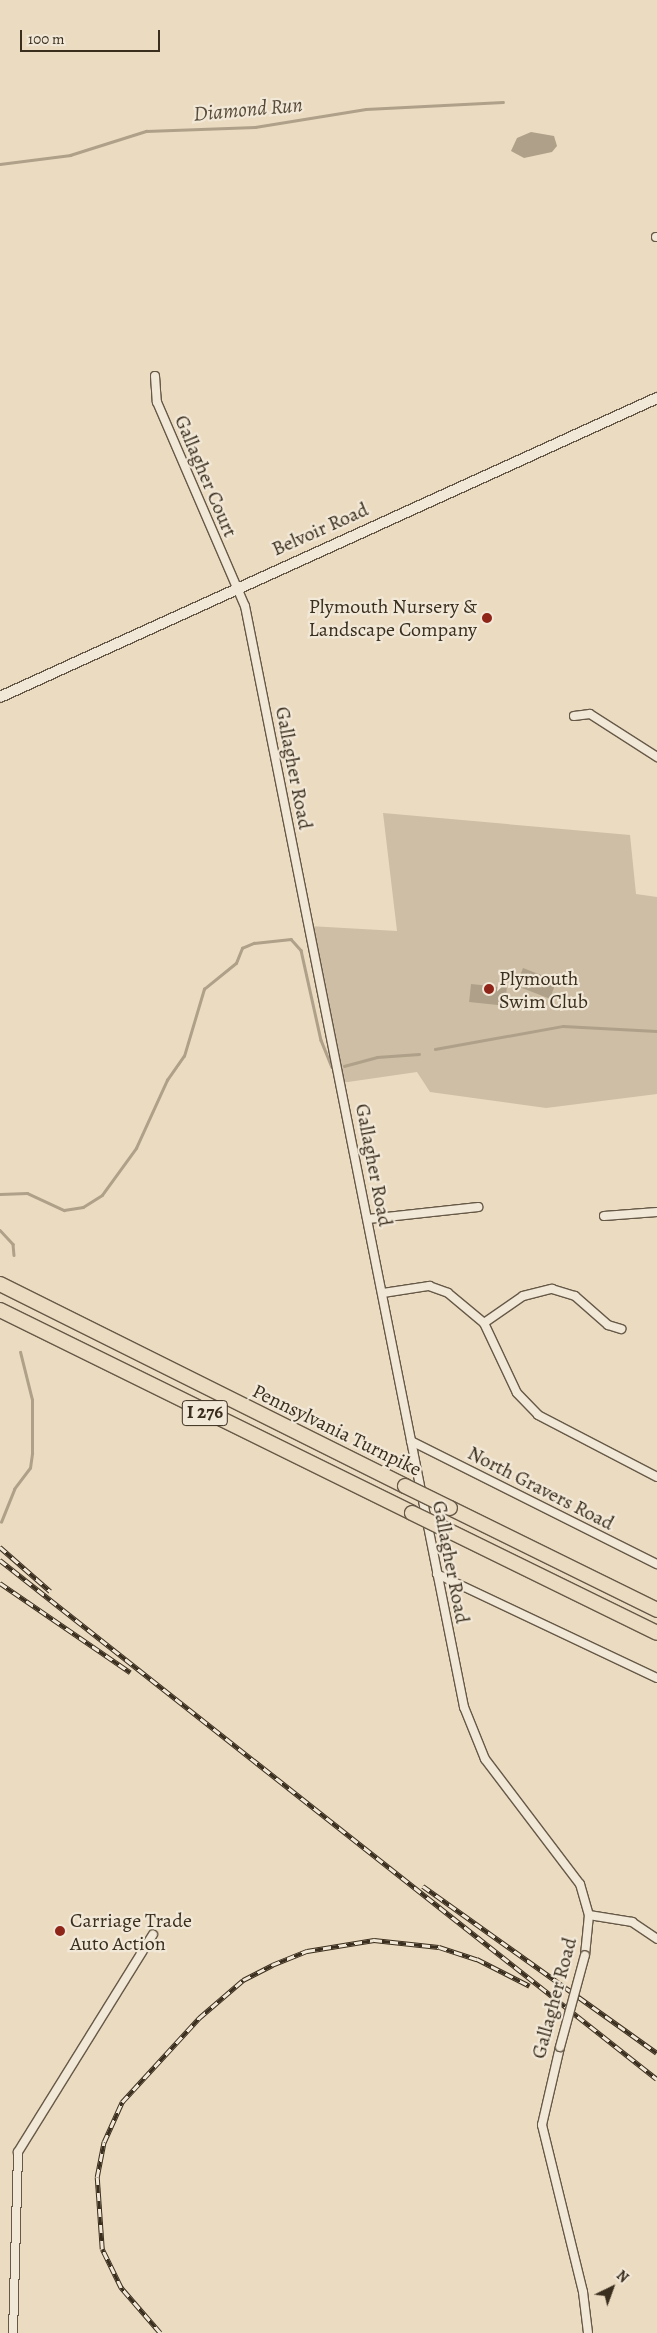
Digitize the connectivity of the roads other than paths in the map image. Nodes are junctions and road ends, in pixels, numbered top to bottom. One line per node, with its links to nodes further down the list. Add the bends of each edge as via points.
1 (155, 376): 3 (street, Gallagher Court, via 157,402)
2 (657, 398): 3 (street, Belvoir Road)
3 (235, 587): 4 (street, Belvoir Road); 10 (street, Gallagher Road, via 245,606)
4 (0, 697)
5 (574, 716): 6 (street, via 590,714)
6 (657, 757)
7 (478, 1207): 10 (street)
8 (657, 1212): 9 (street)
9 (604, 1216)
10 (368, 1218): 12 (street, Gallagher Road)
11 (0, 1284): 20 (highway, Pennsylvania Turnpike / I 276, bridge)
12 (383, 1293): 14 (street, via 429,1286 448,1293); 16 (street, Gallagher Road)
13 (0, 1310): 21 (highway, Pennsylvania Turnpike / I 276, bridge)
14 (484, 1323): 15 (street, via 523,1296 552,1289 575,1296 608,1325); 17 (street, via 517,1393 538,1415)
15 (621, 1329)
16 (411, 1441): 18 (street, North Gravers Road); 19 (street, Gallagher Road)
17 (657, 1477)
18 (657, 1564)
19 (438, 1574): 22 (street); 23 (street, Gallagher Road, via 470,1728 485,1759 570,1869)
20 (657, 1610)
21 (657, 1634)
22 (657, 1678)
23 (589, 1915): 25 (street, via 632,1922); 27 (street, Gallagher Road, bridge, via 585,1955 542,2126 583,2292)
24 (153, 1934): 26 (street, via 18,2152)
25 (657, 1939)
26 (13, 2333)
27 (588, 2333)

